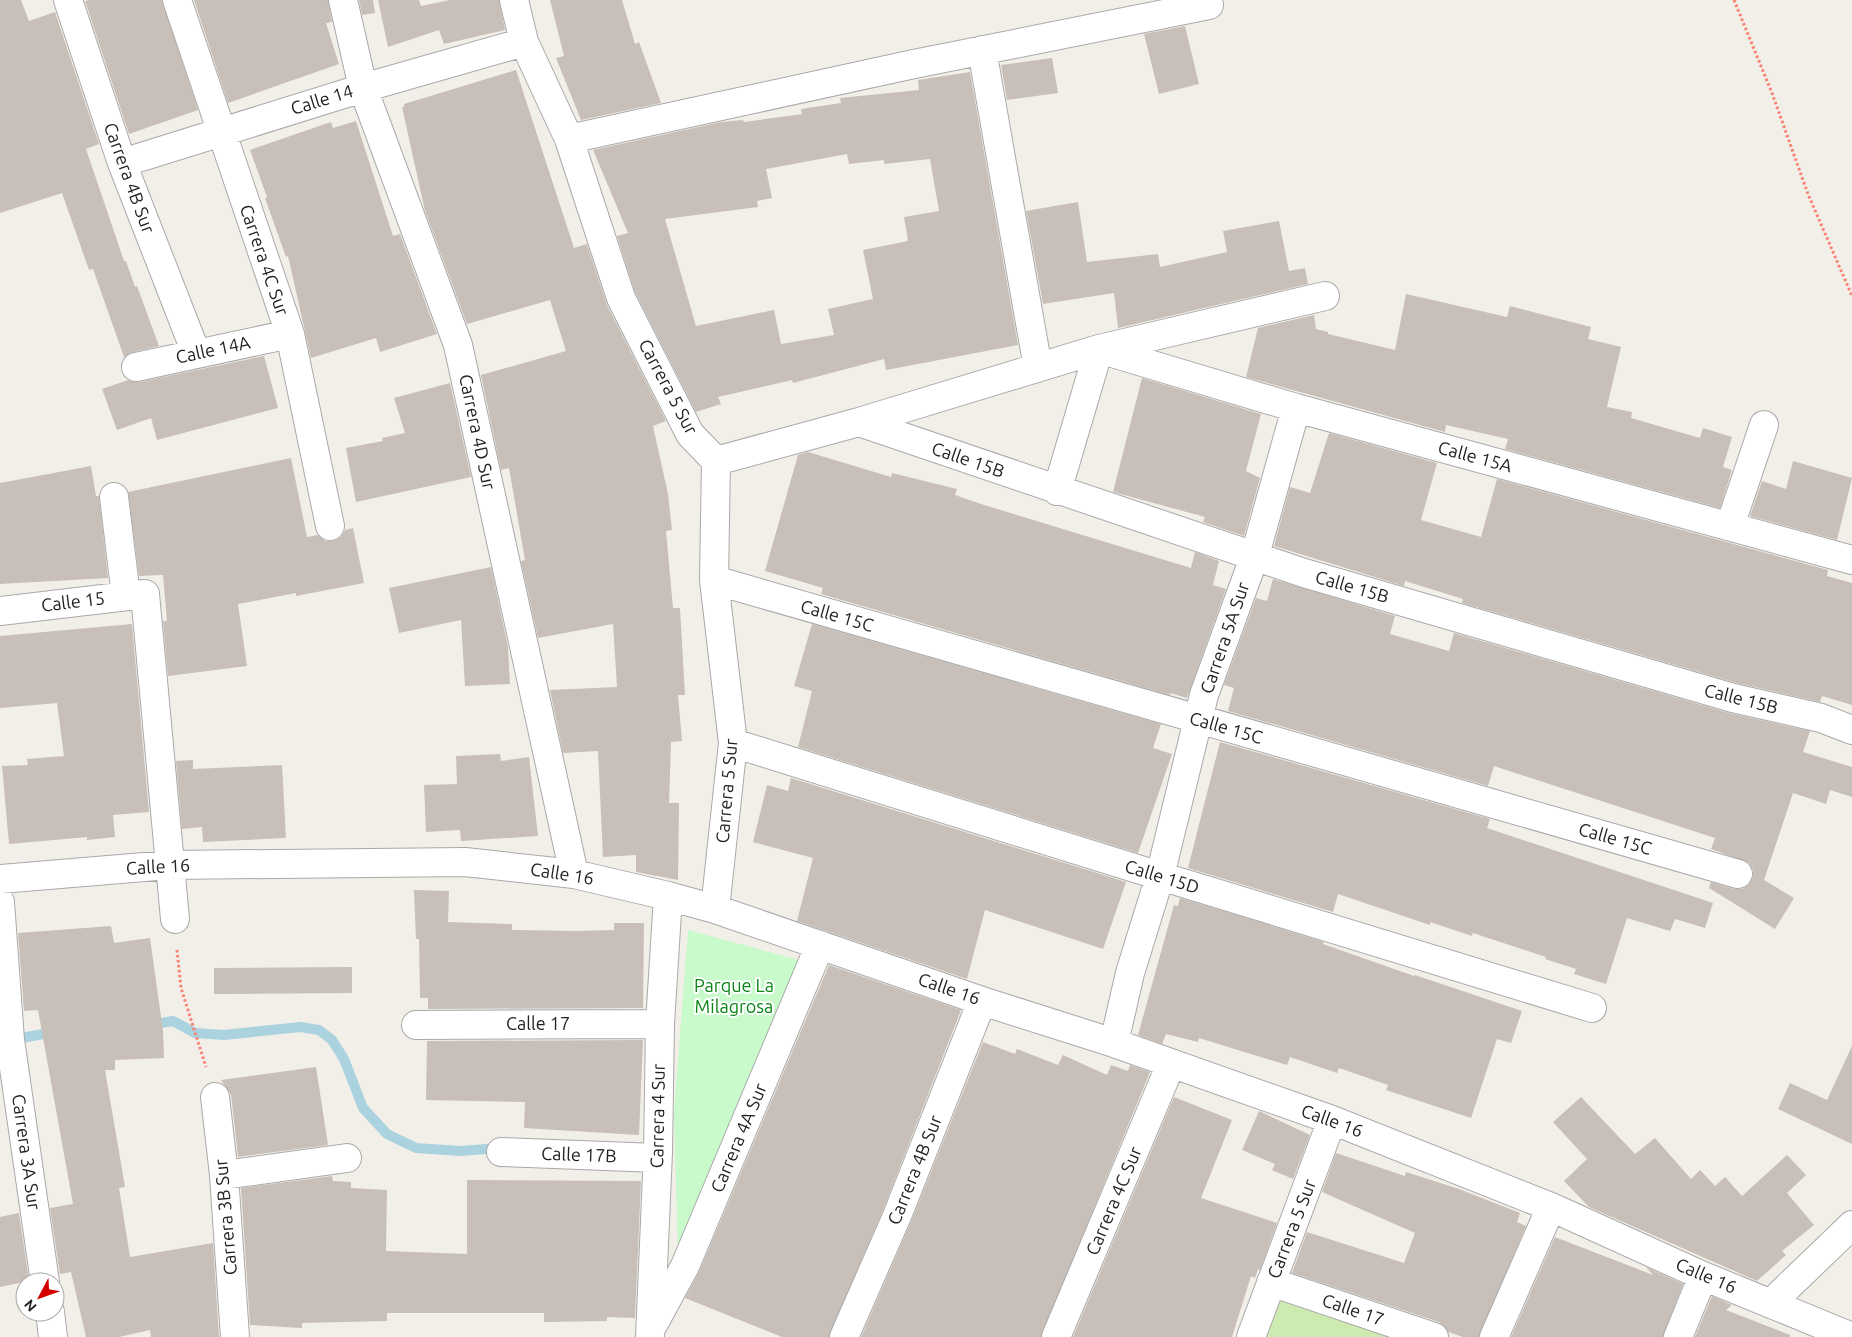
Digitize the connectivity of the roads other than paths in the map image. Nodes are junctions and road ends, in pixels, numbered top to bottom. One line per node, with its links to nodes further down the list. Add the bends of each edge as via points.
1 (68, 0): 11 (street, Carrera 4B Sur)
2 (177, 0): 9 (street, Carrera 4C Sur)
3 (343, 0): 8 (street, Carrera 4D Sur)
4 (514, 0): 6 (street, Carrera 5 Sur)
5 (1209, 6): 7 (street)
6 (524, 42): 8 (street, Calle 14); 10 (street, Carrera 5 Sur)
7 (982, 50): 10 (street); 17 (street)
8 (363, 88): 9 (street, Calle 14); 35 (street, Carrera 4D Sur, via 458,345)
9 (220, 132): 11 (street, Calle 14); 13 (street, Carrera 4C Sur)
10 (569, 140): 21 (street, Carrera 5 Sur, via 622,298 690,434)
11 (122, 163): 15 (street, Carrera 4B Sur)
12 (1326, 296): 14 (street)
13 (290, 334): 15 (street, Calle 14A); 24 (street, Carrera 4C Sur)
14 (1099, 349): 17 (street); 18 (street, Calle 15A); 22 (street)
15 (196, 354): 16 (street, Calle 14A)
16 (136, 367)
17 (1038, 368): 19 (street)
18 (1296, 408): 25 (street, Calle 15A); 26 (street, Carrera 5A Sur)
19 (859, 422): 21 (street); 22 (street, Calle 15B)
20 (1764, 425): 25 (street)
21 (716, 461): 28 (street, Carrera 5 Sur)
22 (1057, 491): 26 (street, Calle 15B)
23 (114, 497): 29 (street)
24 (330, 526)
25 (1730, 526): 27 (street, Calle 15A)
26 (1255, 555): 31 (street, Carrera 5A Sur, via 1224,637); 32 (street, Calle 15B, via 1304,573 1733,698 1821,718)
27 (1852, 560)
28 (714, 580): 31 (street, Calle 15C); 33 (street, Carrera 5 Sur)
29 (136, 595): 30 (street, Calle 15); 34 (street)
30 (0, 611)
31 (1198, 720): 36 (street, Calle 15C); 37 (street, Carrera 5A Sur)
32 (1852, 730)
33 (734, 743): 37 (street, Calle 15D); 41 (street, Carrera 5 Sur)
34 (168, 865): 35 (street, Calle 16, via 465,862); 38 (street, Calle 16); 42 (street)
35 (574, 874): 39 (street, Calle 16)
36 (1738, 874)
37 (1160, 876): 45 (street, Calle 15D); 48 (street, Carrera 5A Sur, via 1130,973)
38 (0, 879)
39 (668, 896): 41 (street, Calle 16); 46 (street, Carrera 4 Sur)
40 (0, 902): 58 (street, Carrera 3A Sur, via 10,1040)
41 (715, 908): 43 (street, Calle 16)
42 (174, 919)
43 (820, 945): 44 (street, Calle 16); 63 (street, Carrera 4A Sur, via 685,1266)
44 (982, 1001): 48 (street, Calle 16); 66 (street, Carrera 4B Sur, via 898,1216)
45 (1592, 1008)
46 (660, 1024): 47 (street, Calle 17); 54 (street, Carrera 4 Sur)
47 (416, 1025)
48 (1114, 1043): 49 (street, Calle 16)
49 (1171, 1064): 51 (street, Calle 16); 67 (street, Carrera 4C Sur)
50 (215, 1097): 55 (street, Carrera 3B Sur)
51 (1332, 1120): 56 (street, Calle 16); 60 (street, Carrera 5 Sur)
52 (501, 1152): 54 (street, Calle 17B)
53 (347, 1158): 55 (street)
54 (657, 1158): 63 (street, Carrera 4 Sur)
55 (224, 1175): 65 (street, Carrera 3B Sur)
56 (1551, 1207): 59 (street, Calle 16); 70 (street)
57 (1852, 1225): 61 (street)
58 (44, 1272)
59 (1703, 1276): 61 (street, Calle 16); 71 (street)
60 (1271, 1282): 68 (street, Carrera 5 Sur); 69 (street, Calle 17)
61 (1771, 1303): 72 (street, Calle 16)
62 (51, 1322): 64 (street)
63 (651, 1332)
64 (53, 1337)
65 (235, 1337)
66 (844, 1337)
67 (1056, 1337)
68 (1251, 1337)
69 (1434, 1337)
70 (1494, 1337)
71 (1678, 1337)
72 (1852, 1337)

